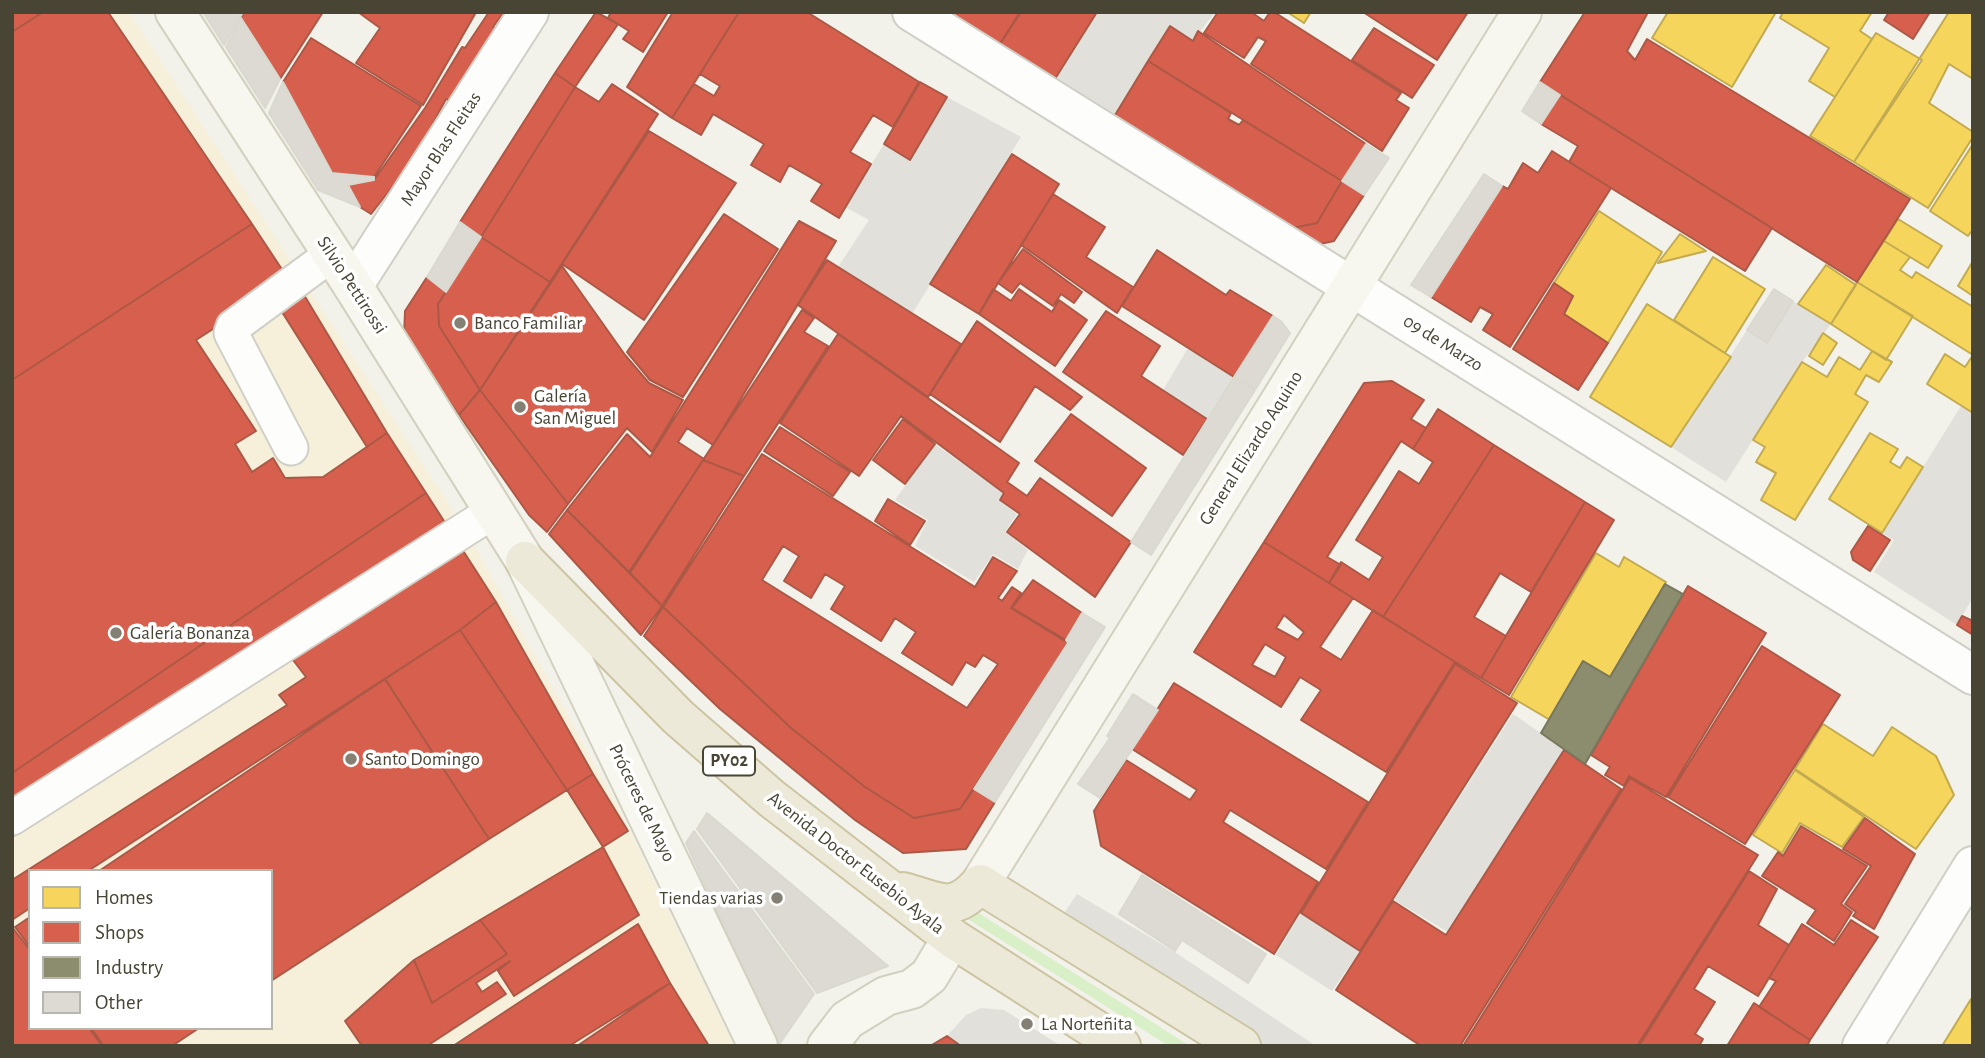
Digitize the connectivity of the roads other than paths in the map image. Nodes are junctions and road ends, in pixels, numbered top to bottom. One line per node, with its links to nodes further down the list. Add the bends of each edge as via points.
1 (175, 12): 5 (main road, Silvio Pettirossi / PY02)
2 (529, 12): 6 (street, Mayor Blas Fleitas)
3 (912, 12): 7 (street, 09 de Marzo)
4 (1522, 12): 7 (main road, General Elizardo Aquino)
5 (332, 254): 6 (main road, Silvio Pettirossi / PY02); 8 (lane, via 238,323 231,333)
6 (354, 286): 9 (main road, Silvio Pettirossi / PY02)
7 (1351, 286): 11 (street, 09 de Marzo); 14 (main road, General Elizardo Aquino)
8 (291, 448)
9 (494, 511): 10 (main road, Silvio Pettirossi / PY02); 12 (lane)
10 (525, 561): 15 (highway, Avenida Doctor Eusebio Ayala / PY02, via 678,717 771,798); 17 (main road, Próceres de Mayo)
11 (1973, 675)
12 (12, 818)
13 (1973, 866): 21 (street)
14 (980, 884): 15 (highway, via 956,904); 20 (highway)
15 (887, 887): 16 (highway, Avenida Doctor Eusebio Ayala / PY02)
16 (952, 938): 18 (main road, via 929,976 847,1020); 19 (highway, Avenida Doctor Eusebio Ayala / PY02)
17 (758, 1046)
18 (827, 1046)
19 (1121, 1046)
20 (1241, 1046)
21 (1862, 1046)

